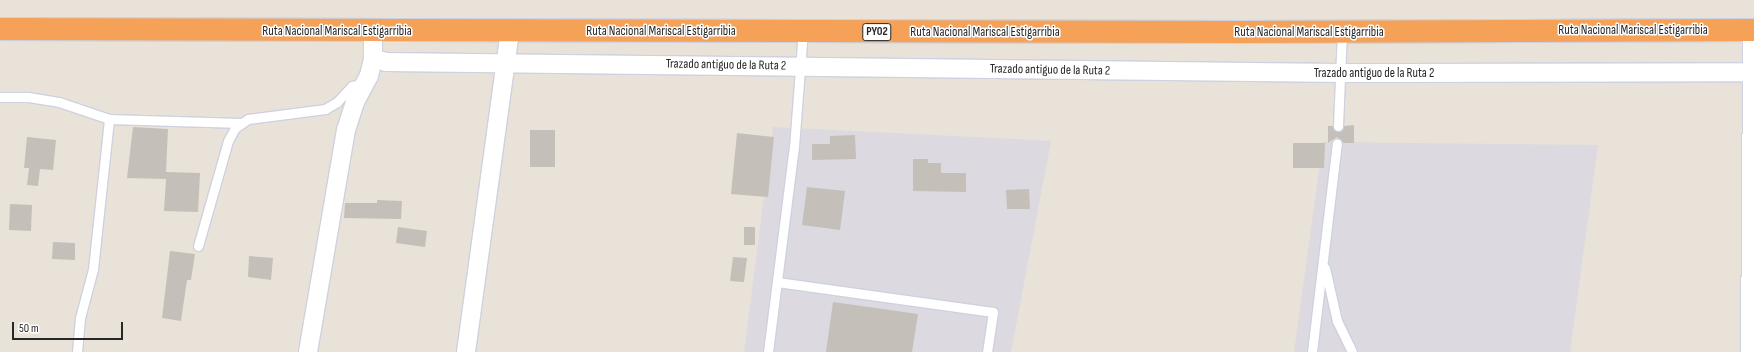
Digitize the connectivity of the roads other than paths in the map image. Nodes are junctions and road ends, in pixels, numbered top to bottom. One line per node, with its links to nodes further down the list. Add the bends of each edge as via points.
1 (0, 30): 3 (highway, Ruta Nacional Mariscal Estigarribia / PY02)
2 (1753, 30): 6 (highway, Ruta Nacional Mariscal Estigarribia / PY02); 10 (street)
3 (373, 31): 5 (highway, Ruta Nacional Mariscal Estigarribia / PY02); 7 (street)
4 (803, 31): 5 (highway, Ruta Nacional Mariscal Estigarribia / PY02); 6 (highway, Ruta Nacional Mariscal Estigarribia / PY02); 9 (lane)
5 (510, 32): 8 (street)
6 (1342, 32): 11 (lane)
7 (373, 58): 8 (street, Trazado antiguo de la Ruta 2, via 386,62); 12 (street)
8 (505, 62): 9 (street, Trazado antiguo de la Ruta 2); 24 (street)
9 (800, 66): 11 (street, Trazado antiguo de la Ruta 2); 20 (lane, via 794,147)
10 (1753, 72): 11 (street, Trazado antiguo de la Ruta 2); 21 (street)
11 (1340, 73): 16 (lane)
12 (365, 83): 15 (lane, via 352,86 338,102 325,109 248,119); 23 (street, via 346,130)
13 (0, 97): 14 (lane, via 28,97 59,102)
14 (109, 119): 15 (lane); 22 (lane, via 93,269 80,318)
15 (241, 123): 18 (lane, via 228,141)
16 (1338, 126)
17 (1337, 143): 19 (lane)
18 (198, 246)
19 (1323, 258): 27 (lane); 28 (lane, via 1337,321)
20 (778, 282): 25 (lane); 26 (lane, via 993,312)
21 (1752, 298): 29 (street)
22 (77, 352)
23 (308, 352)
24 (466, 352)
25 (768, 352)
26 (987, 352)
27 (1312, 352)
28 (1352, 352)
29 (1750, 352)

